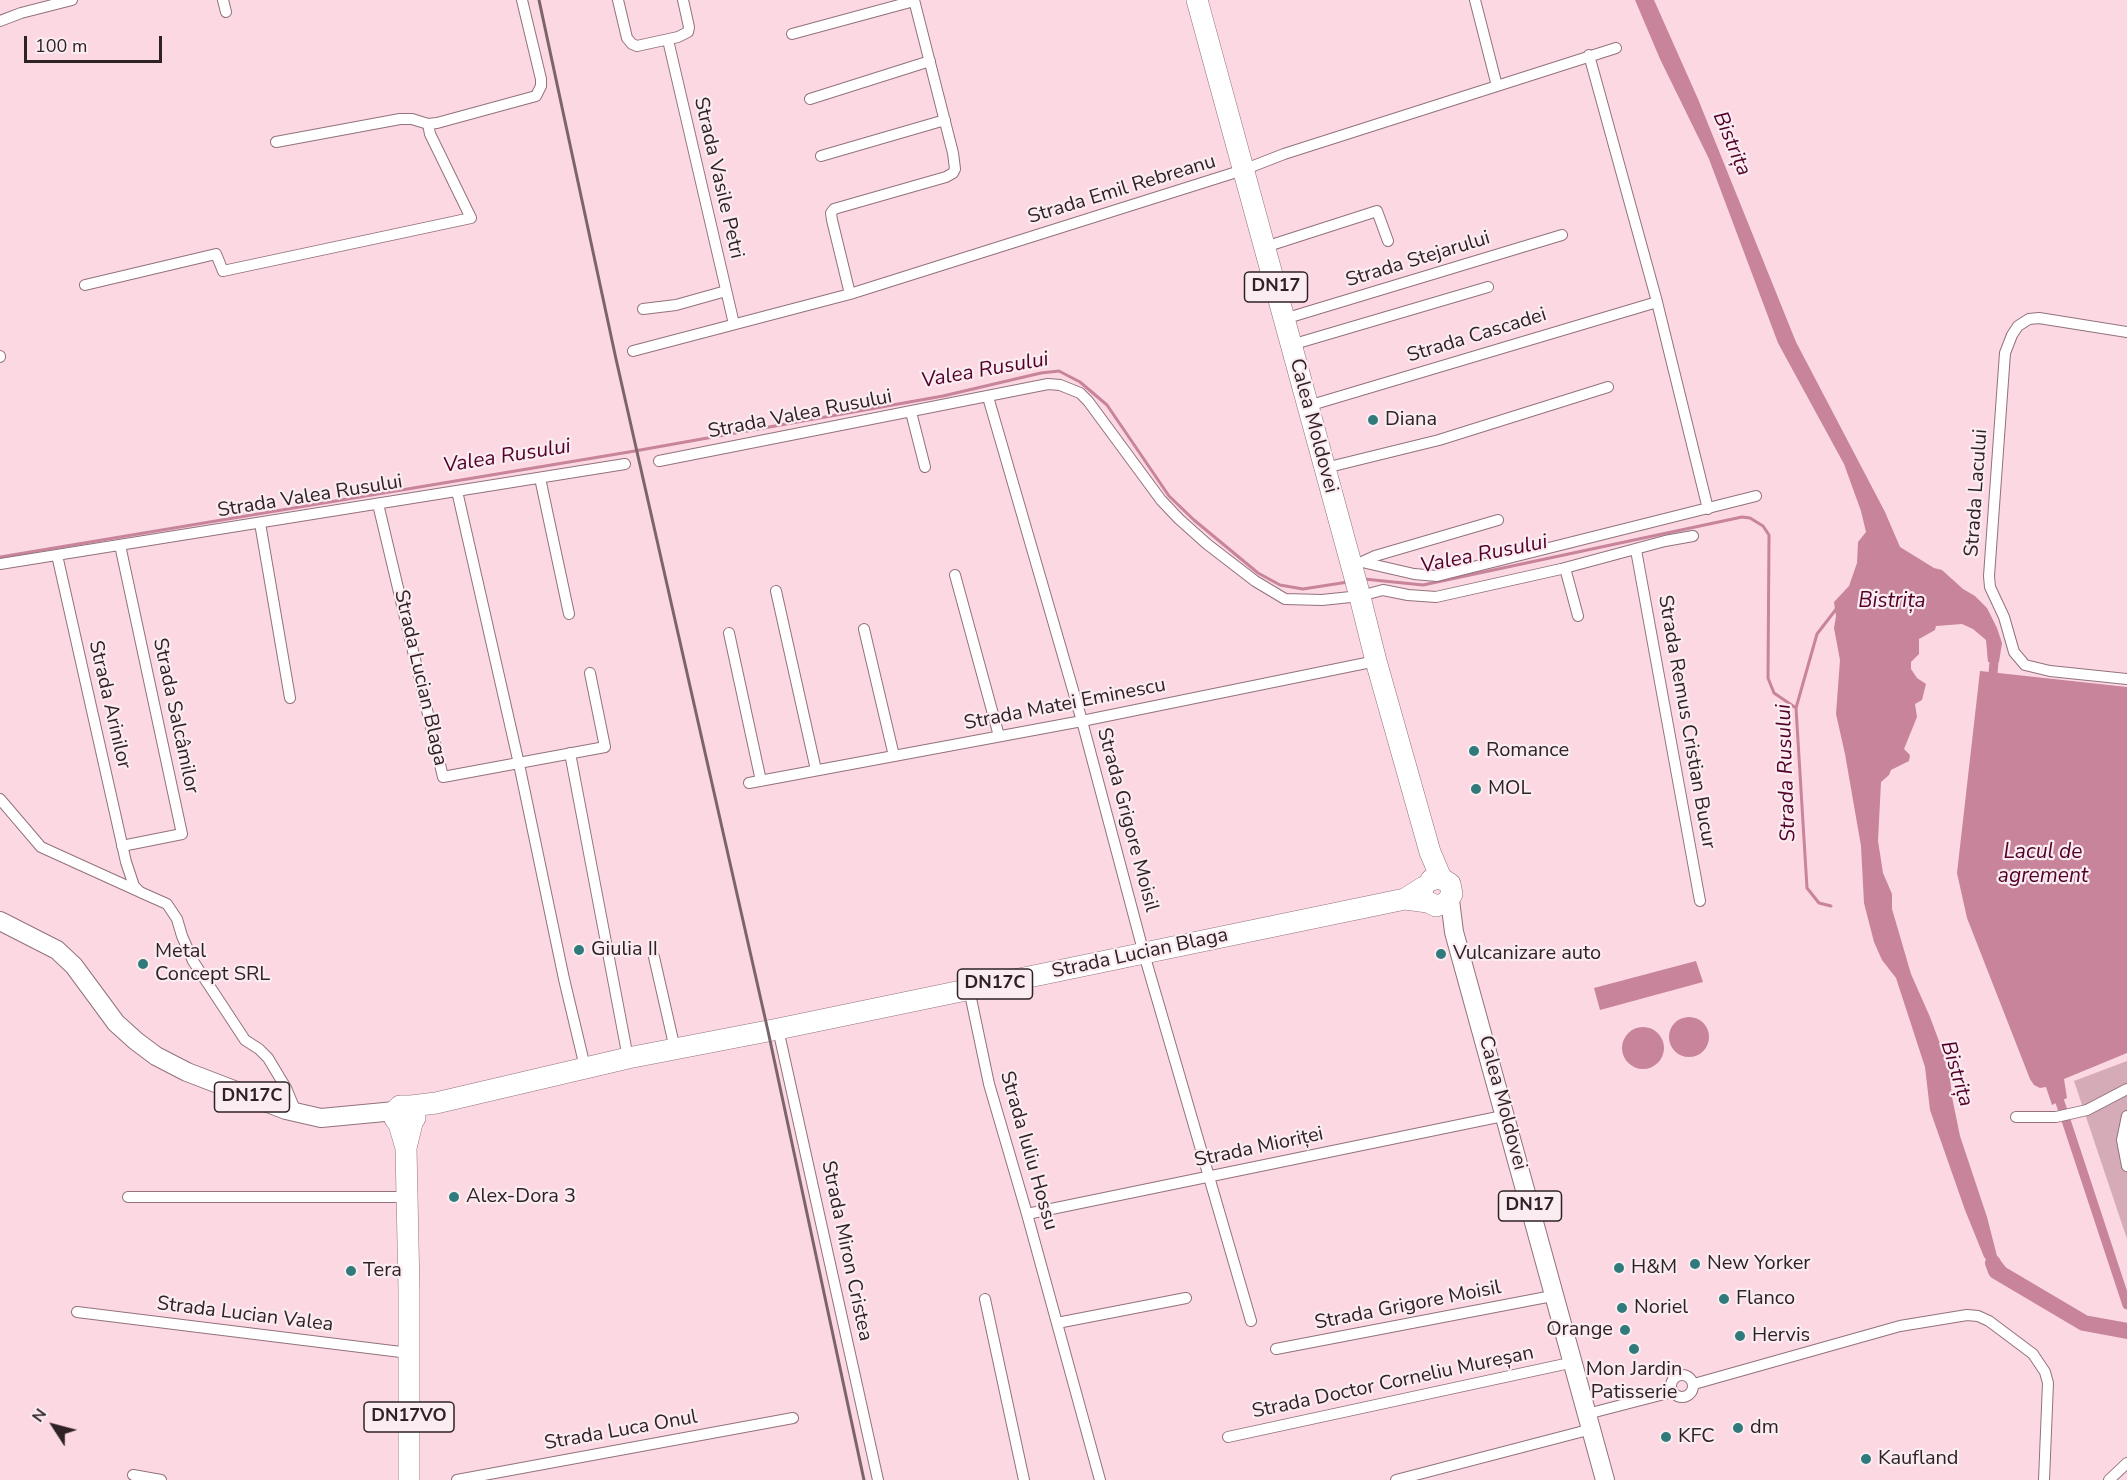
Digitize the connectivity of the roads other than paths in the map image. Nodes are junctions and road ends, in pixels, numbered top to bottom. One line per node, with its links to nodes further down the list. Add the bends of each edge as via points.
1 (72, 0): 10 (street)
2 (223, 0): 9 (street)
3 (522, 0): 19 (street, via 541,79 536,96)
4 (618, 0): 12 (street, via 632,44)
5 (684, 0): 12 (street, via 688,32)
6 (914, 0): 11 (street); 15 (street)
7 (1197, 0): 22 (highway, Calea Moldovei / DN17)
8 (1475, 0): 16 (street)
9 (226, 12)
10 (0, 21)
11 (792, 34)
12 (668, 40): 28 (street, Strada Vasile Petri)
13 (1617, 48): 14 (street, Strada Emil Rebreanu)
14 (1589, 55): 16 (street, Strada Emil Rebreanu); 30 (street)
15 (930, 61): 17 (street); 18 (street)
16 (1497, 86): 22 (street, Strada Emil Rebreanu)
17 (810, 99)
18 (945, 120): 21 (street); 29 (street, via 955,164 953,173 838,207 831,213)
19 (428, 124): 20 (street, via 400,119); 26 (street, via 471,218 223,271 216,254)
20 (276, 142)
21 (821, 156)
22 (1243, 170): 25 (highway, Calea Moldovei / DN17); 29 (street, Strada Emil Rebreanu)
23 (1562, 235): 32 (street, Strada Stejarului)
24 (1388, 241): 25 (street, via 1377,211)
25 (1265, 248): 32 (highway, Calea Moldovei / DN17)
26 (85, 285)
27 (1488, 287): 35 (street)
28 (726, 291): 31 (street, via 676,305); 33 (street, Strada Vasile Petri)
29 (850, 294): 33 (street, Strada Emil Rebreanu)
30 (1657, 302): 39 (street, Strada Cascadei); 49 (street)
31 (643, 309)
32 (1284, 319): 35 (highway, Calea Moldovei / DN17)
33 (734, 324): 36 (street, Strada Emil Rebreanu)
34 (2127, 332): 67 (street, Strada Lacului, via 2039,318 2018,326 2012,335 2005,353 1989,576 2014,652 2025,665)
35 (1291, 345): 39 (highway, Calea Moldovei / DN17)
36 (633, 351)
37 (1608, 387): 44 (street, via 1438,440)
38 (988, 397): 40 (street, Strada Valea Rusului); 59 (street, Strada Valea Rusului, via 1048,384 1060,384 1080,393 1161,500 1207,544 1255,581 1285,598 1322,600); 69 (street, Strada Grigore Moisil)
39 (1308, 406): 44 (highway, Calea Moldovei / DN17)
40 (911, 412): 41 (street, Strada Valea Rusului); 43 (street)
41 (659, 461)
42 (625, 464): 45 (street, Strada Valea Rusului)
43 (925, 467)
44 (1325, 468): 59 (highway, Calea Moldovei / DN17)
45 (540, 478): 46 (street, Strada Valea Rusului); 61 (street)
46 (457, 491): 48 (street, Strada Valea Rusului); 73 (street)
47 (1755, 496): 49 (street)
48 (378, 504): 51 (street, Strada Valea Rusului); 73 (street, Strada Lucian Blaga, via 443,777)
49 (1708, 509): 59 (street, via 1437,576)
50 (1498, 520): 59 (street, via 1375,556)
51 (260, 523): 53 (street, Strada Valea Rusului); 68 (street)
52 (1693, 536): 54 (street)
53 (120, 545): 55 (street, Strada Valea Rusului); 78 (street, Strada Salcâmilor, via 182,834)
54 (1636, 550): 57 (street); 81 (street, Strada Remus Cristian Bucur)
55 (57, 555): 56 (street, Strada Valea Rusului); 78 (street, Strada Arinilor)
56 (0, 564)
57 (1565, 568): 59 (street, via 1436,597 1383,590); 62 (street)
58 (955, 575): 70 (street)
59 (1357, 577): 65 (highway, Calea Moldovei / DN17)
60 (776, 591): 74 (street)
61 (569, 614)
62 (1578, 616)
63 (864, 629): 72 (street)
64 (729, 633): 75 (street)
65 (1376, 661): 69 (street, Strada Matei Eminescu); 80 (highway, Calea Moldovei / DN17, via 1430,852)
66 (590, 673): 71 (street, Strada Lucian Blaga, via 605,747)
67 (2127, 679)
68 (290, 698)
69 (1082, 721): 70 (street, Strada Matei Eminescu); 83 (street, Strada Grigore Moisil)
70 (999, 736): 72 (street, Strada Matei Eminescu)
71 (570, 753): 73 (street, Strada Lucian Blaga); 88 (street)
72 (894, 756): 74 (street, Strada Matei Eminescu)
73 (519, 764): 89 (street)
74 (816, 770): 75 (street, Strada Matei Eminescu)
75 (761, 781): 76 (street, Strada Matei Eminescu)
76 (749, 783)
77 (0, 799): 79 (street, via 41,847)
78 (122, 846): 79 (street, Strada Arinilor, via 134,886)
79 (140, 892): 91 (street, via 168,904 193,960 245,1040 268,1058)
80 (1435, 892): 83 (highway, Strada Lucian Blaga / DN17C); 94 (main road, Calea Moldovei / DN17); 113 (main road, Calea Moldovei / DN17, via 1454,932)
81 (1700, 901)
82 (0, 921): 91 (main road, DN17C, via 57,950 74,966 116,1023 156,1056 187,1072)
83 (1144, 954): 85 (highway, Strada Lucian Blaga / DN17C); 97 (street, Strada Grigore Moisil)
84 (654, 957): 87 (street)
85 (969, 989): 86 (highway, Strada Lucian Blaga / DN17C); 100 (street, Strada Iuliu Hossu, via 989,1084)
86 (778, 1029): 87 (highway, Strada Lucian Blaga / DN17C); 120 (street, Strada Miron Cristea)
87 (675, 1049): 88 (highway, Strada Lucian Blaga / DN17C)
88 (627, 1058): 89 (highway, Strada Lucian Blaga / DN17C)
89 (585, 1067): 92 (highway, Strada Lucian Blaga / DN17C, via 435,1103)
90 (2127, 1089): 95 (street, via 2087,1110 2056,1117)
91 (296, 1112): 92 (main road, DN17C, via 321,1118)
92 (401, 1116): 99 (highway, DN17VO)
93 (2127, 1116): 96 (street, via 2122,1140)
94 (1498, 1117): 97 (street, Strada Mioriței); 101 (main road, Calea Moldovei / DN17)
95 (2016, 1117)
96 (2127, 1166)
97 (1209, 1176): 100 (street, Strada Mioriței); 105 (street, Strada Grigore Moisil)
98 (128, 1197): 99 (street)
99 (407, 1197): 108 (highway, DN17VO)
100 (1027, 1214): 106 (street, Strada Iuliu Hossu)
101 (1547, 1297): 107 (street, Strada Grigore Moisil); 109 (main road, Calea Moldovei / DN17)
102 (985, 1299): 121 (street)
103 (1186, 1299): 106 (street)
104 (76, 1312): 108 (street, Strada Lucian Valea)
105 (1251, 1321)
106 (1057, 1323): 122 (street, Strada Iuliu Hossu)
107 (1276, 1349)
108 (409, 1353): 118 (highway, DN17VO)
109 (1565, 1364): 113 (main road, Calea Moldovei / DN17); 114 (street, Strada Doctor Corneliu Mureșan)
110 (1694, 1384): 111 (street, via 1687,1397); 111 (street, via 1687,1376 1679,1375 1671,1382); 126 (street, via 1900,1326 1978,1316 2033,1354 2045,1372 2048,1383)
111 (1672, 1392): 113 (street)
112 (793, 1418): 119 (street, Strada Luca Onul)
113 (1585, 1422): 123 (street); 124 (main road, Calea Moldovei / DN17); 125 (main road, Calea Moldovei / DN17)
114 (1228, 1437)
115 (2127, 1462): 127 (street)
116 (133, 1475): 117 (street)
117 (160, 1480)
118 (409, 1480)
119 (457, 1480)
120 (878, 1480)
121 (1024, 1480)
122 (1100, 1480)
123 (1396, 1480)
124 (1597, 1480)
125 (1605, 1480)
126 (2044, 1480)
127 (2109, 1480)

